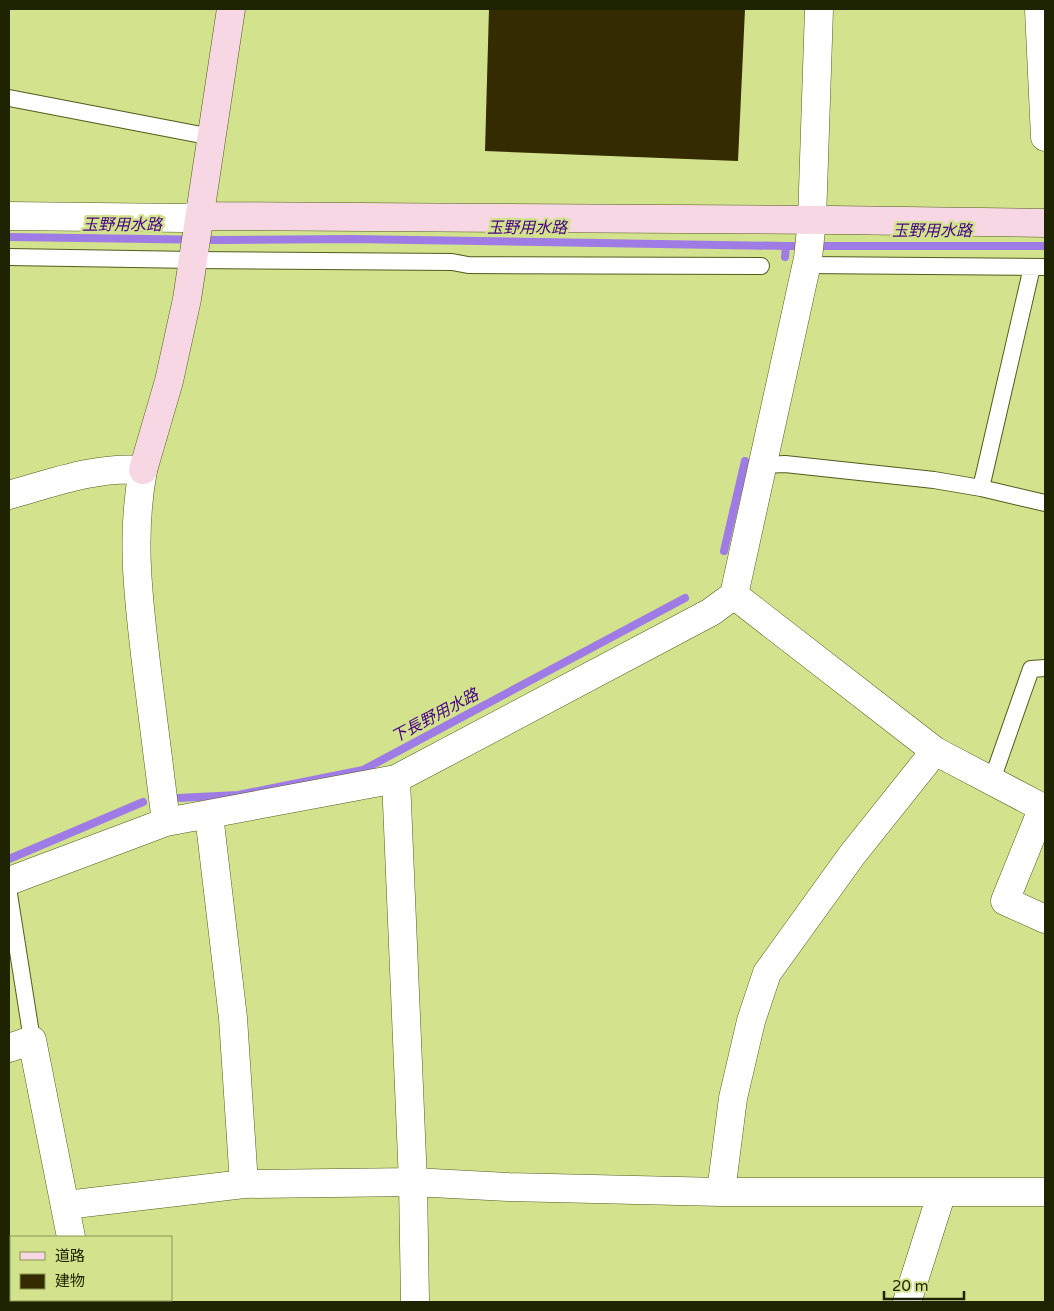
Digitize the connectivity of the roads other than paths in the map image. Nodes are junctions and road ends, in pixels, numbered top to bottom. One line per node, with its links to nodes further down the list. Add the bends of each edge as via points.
1 (231, 9): 5 (street)
2 (819, 9): 10 (street)
3 (1039, 9): 6 (street)
4 (9, 98): 5 (lane)
5 (212, 137): 8 (street)
6 (1045, 137)
7 (9, 216): 8 (street)
8 (200, 220): 10 (street); 12 (street)
9 (1045, 223): 10 (street)
10 (809, 245): 14 (lane); 15 (street)
11 (9, 256): 12 (lane)
12 (195, 256): 13 (lane, via 468,265); 16 (street, via 177,348)
13 (761, 266)
14 (1039, 267): 17 (lane)
15 (764, 464): 17 (lane, via 934,480); 20 (street)
16 (143, 470): 18 (street, via 106,470); 27 (street, via 135,543 137,590)
17 (981, 488): 19 (lane)
18 (9, 494)
19 (1045, 503)
20 (734, 595): 22 (street); 23 (street, via 711,612)
21 (1045, 668): 24 (lane, via 1031,669)
22 (935, 750): 24 (street); 34 (street, via 852,855 767,973 751,1021 733,1098)
23 (396, 779): 26 (street); 32 (street)
24 (992, 780): 25 (street)
25 (1044, 808): 30 (street, via 1005,901)
26 (209, 815): 27 (street); 33 (street, via 233,1018)
27 (166, 822): 28 (street)
28 (9, 882)
29 (9, 894): 31 (lane)
30 (1045, 919)
31 (20, 1044): 37 (street)
32 (413, 1182): 33 (street); 34 (street, via 508,1188); 39 (street)
33 (244, 1184): 37 (street)
34 (721, 1192): 35 (street)
35 (942, 1192): 36 (street); 40 (street)
36 (1045, 1192)
37 (66, 1205): 38 (street)
38 (71, 1236)
39 (415, 1302)
40 (907, 1302)

